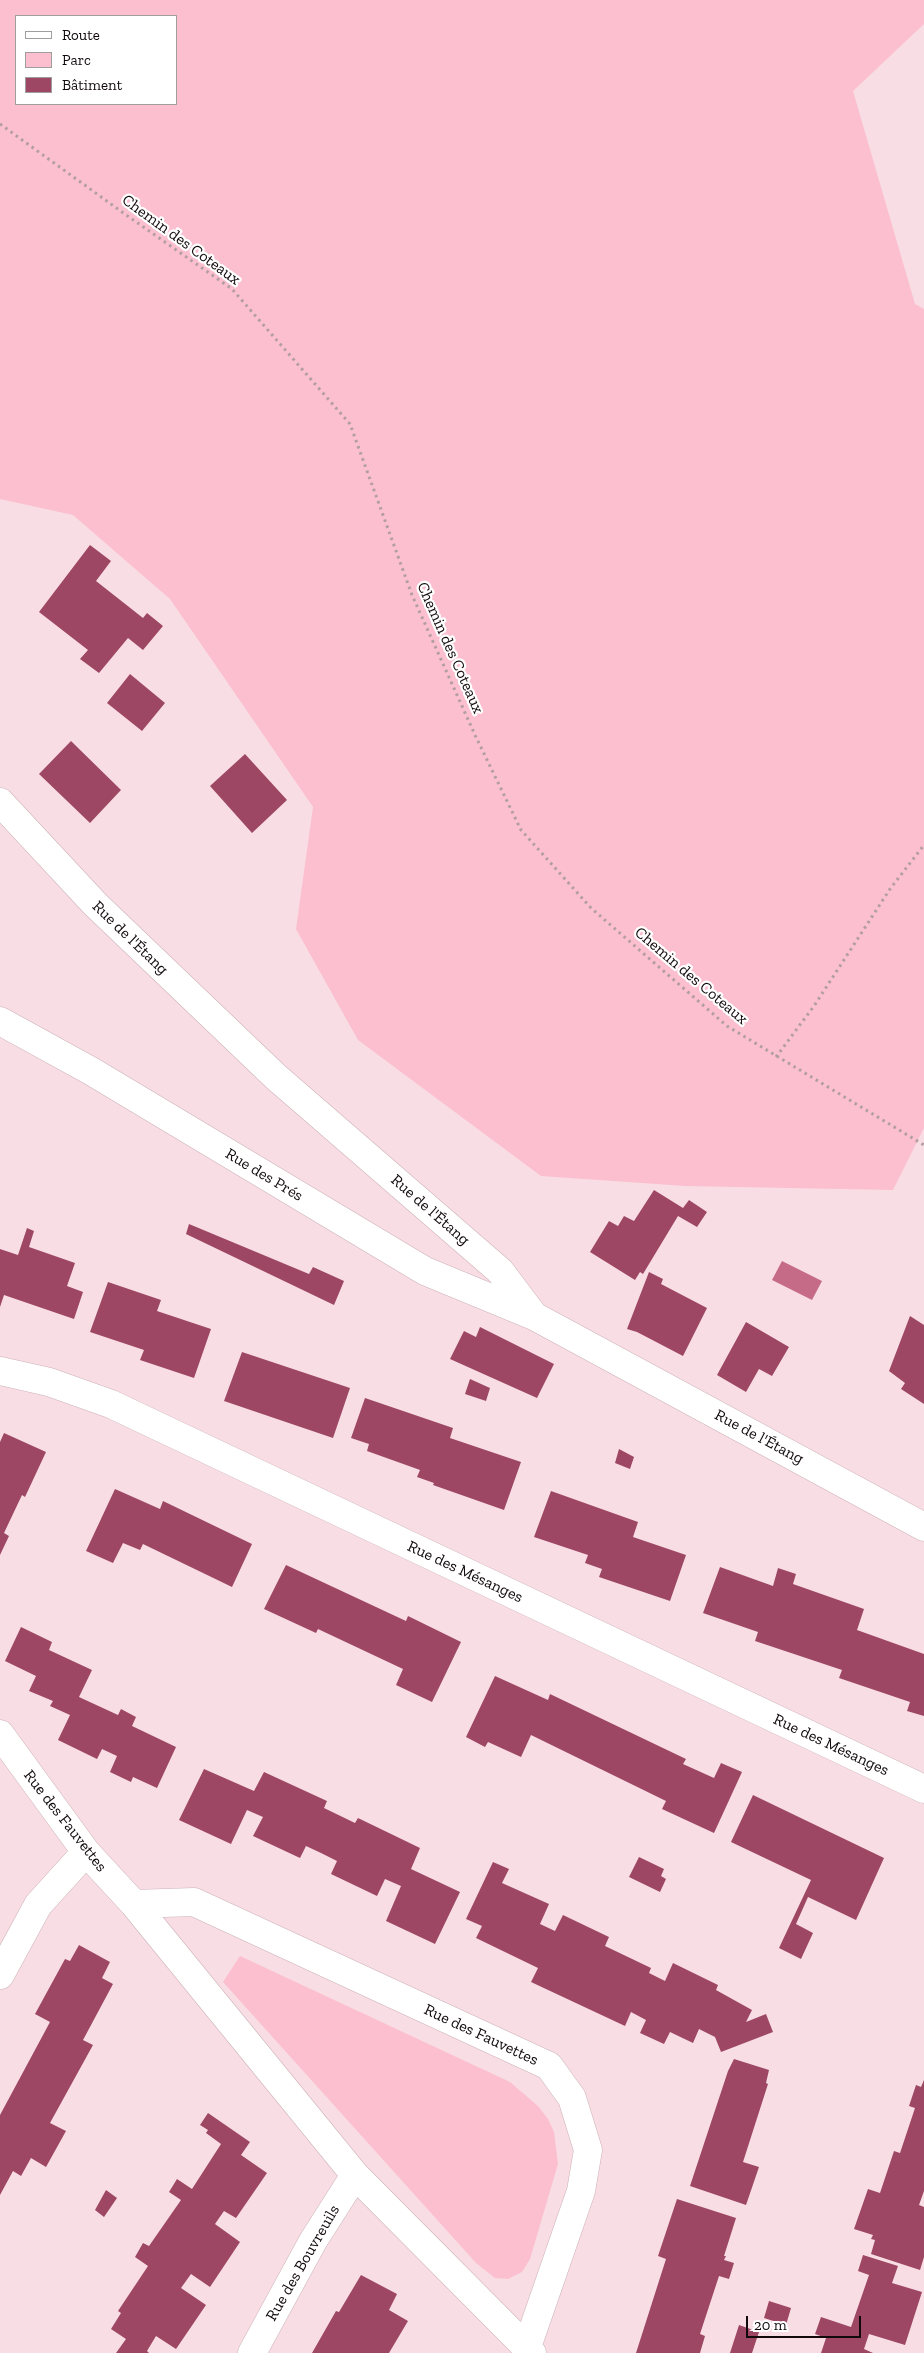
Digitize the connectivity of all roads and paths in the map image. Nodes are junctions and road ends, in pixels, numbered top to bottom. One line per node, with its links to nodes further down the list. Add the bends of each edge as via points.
1 (0, 124): 5 (path, Chemin des Coteaux, via 232,289 350,424 412,594 521,830 591,908 727,1026)
2 (0, 802): 7 (street, Rue de l'Étang, via 95,904 276,1077 500,1271)
3 (924, 845): 5 (path, via 890,889 814,1006)
4 (0, 1021): 7 (street, Rue des Prés, via 91,1071 425,1271)
5 (776, 1057): 6 (path, Chemin des Coteaux)
6 (924, 1145)
7 (534, 1316): 9 (street, Rue de l'Étang)
8 (0, 1372): 11 (street, Rue des Mésanges, via 49,1382 111,1404)
9 (924, 1527)
10 (0, 1734): 12 (street, Rue des Fauvettes)
11 (924, 1789)
12 (86, 1852): 13 (street, Rue des Fauvettes); 14 (street, via 38,1905)
13 (134, 1904): 15 (street, Rue des Fauvettes); 16 (street, Rue des Fauvettes, via 194,1902 549,2066 572,2098 588,2150 581,2191)
14 (0, 1975)
15 (355, 2175): 16 (street, Rue des Fauvettes); 17 (street, Rue des Bouvreuils, via 313,2241)
16 (529, 2350)
17 (252, 2353)

